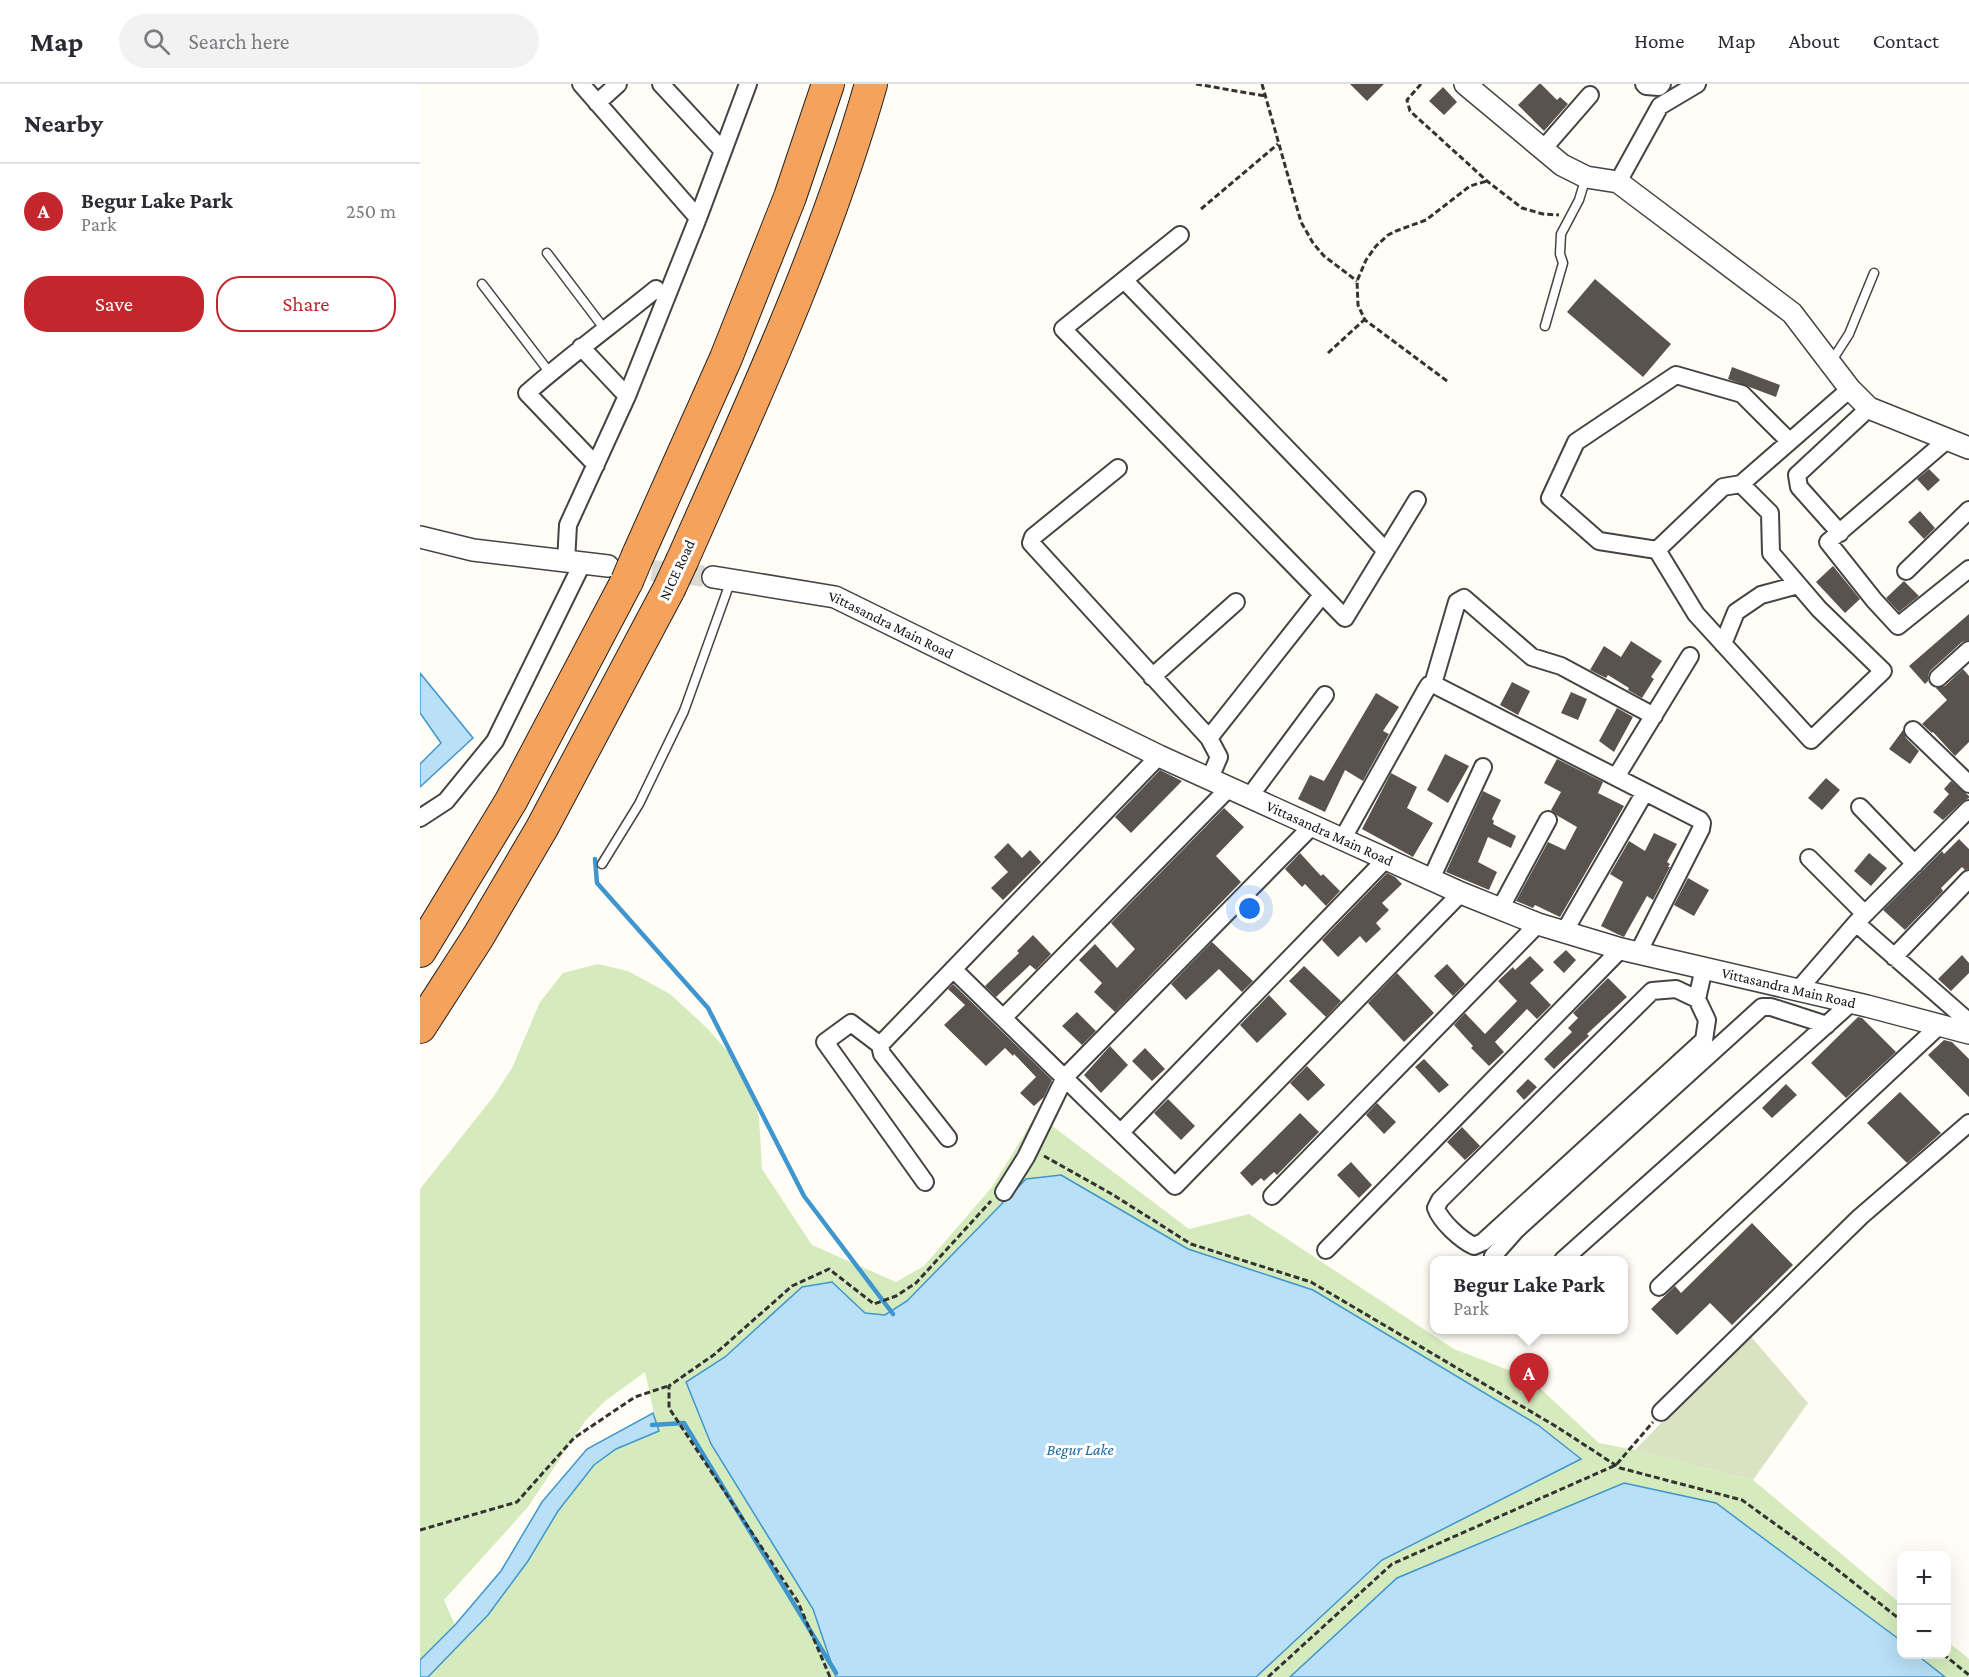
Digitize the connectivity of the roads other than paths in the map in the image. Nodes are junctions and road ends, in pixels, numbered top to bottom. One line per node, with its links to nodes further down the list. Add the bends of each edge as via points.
1 (581, 84): 12 (street)
2 (618, 84): 12 (street)
3 (661, 84): 14 (street)
4 (748, 84): 14 (street)
5 (828, 84): 45 (highway, via 790,197 726,358)
6 (871, 84): 99 (highway, NICE Road, via 831,210 770,363 675,575 542,828)
7 (1465, 84): 13 (street)
8 (1644, 84): 9 (street)
9 (1662, 84)
10 (1697, 84): 16 (street, via 1660,106)
11 (1590, 95): 13 (street)
12 (597, 103): 17 (street)
13 (1543, 149): 15 (street, via 1562,165)
14 (723, 151): 17 (street)
15 (1586, 177): 16 (street); 24 (lane, via 1561,234 1563,263)
16 (1618, 182): 27 (street, via 1792,313)
17 (698, 218): 30 (street)
18 (1180, 235): 21 (street)
19 (547, 253): 25 (lane)
20 (1874, 273): 27 (lane, via 1849,334)
21 (1124, 280): 43 (street); 50 (street, via 1063,328)
22 (482, 284): 28 (lane)
23 (656, 289): 25 (street)
24 (1545, 326)
25 (606, 331): 26 (street)
26 (581, 347): 28 (street); 30 (street)
27 (1830, 363): 29 (street)
28 (550, 373): 35 (street, via 526,393)
29 (1850, 389): 31 (street); 33 (street)
30 (627, 396): 35 (street)
31 (1869, 408): 32 (street); 40 (street, via 1797,475 1799,487)
32 (1947, 440): 34 (street); 40 (street)
33 (1789, 441): 37 (street); 42 (street, via 1742,394 1676,375 1576,442 1550,498 1599,541)
34 (1969, 448)
35 (596, 465): 44 (street, via 568,525)
36 (1118, 468): 55 (street, via 1033,537 1031,543)
37 (1741, 484): 42 (street, via 1723,487); 49 (street, via 1770,513 1771,553)
38 (1417, 500): 43 (street)
39 (1969, 510): 47 (street)
40 (1839, 533): 46 (street, via 1828,542 1898,626)
41 (420, 537): 44 (street, via 473,550)
42 (1657, 550): 52 (street, via 1696,614)
43 (1386, 551): 50 (street, via 1345,618)
44 (574, 563): 45 (street); 72 (street, via 495,741 446,801)
45 (624, 568): 87 (highway, via 511,801)
46 (1969, 569)
47 (1906, 571)
48 (722, 578): 62 (street, Vittasandra Main Road, via 836,597); 78 (lane, via 684,711 639,804)
49 (1798, 585): 52 (street, via 1761,595 1736,612); 52 (street, via 1883,671 1811,740)
50 (1322, 595): 61 (street)
51 (1236, 602): 55 (street)
52 (1724, 644)
53 (1969, 650): 56 (street)
54 (1690, 657): 59 (street)
55 (1152, 677): 61 (street)
56 (1938, 678)
57 (1433, 684): 59 (street, via 1457,602 1464,598 1532,657 1561,666); 64 (street); 75 (street, via 1427,688)
58 (1325, 695): 69 (street)
59 (1654, 716): 64 (street)
60 (1913, 730): 66 (street)
61 (1209, 738): 65 (street, via 1220,757)
62 (1159, 756): 65 (street, Vittasandra Main Road); 91 (street)
63 (1484, 767): 80 (street)
64 (1616, 777): 68 (street)
65 (1210, 778): 67 (street, Vittasandra Main Road)
66 (1969, 784)
67 (1230, 787): 69 (street, Vittasandra Main Road); 95 (street)
68 (1645, 792): 86 (street); 88 (street, via 1702,824)
69 (1250, 796): 74 (street, Vittasandra Main Road)
70 (1860, 807): 79 (street)
71 (1969, 809): 79 (street)
72 (420, 818)
73 (1548, 820): 83 (street)
74 (1313, 825): 75 (street, Vittasandra Main Road); 102 (street)
75 (1342, 838): 77 (street, Vittasandra Main Road)
76 (1809, 858): 84 (street)
77 (1386, 859): 80 (street, Vittasandra Main Road); 104 (street)
78 (602, 864)
79 (1915, 864): 84 (street)
80 (1431, 879): 82 (street, Vittasandra Main Road)
81 (1969, 879): 89 (street)
82 (1461, 893): 83 (street, Vittasandra Main Road); 104 (street, via 1175,1186)
83 (1500, 909): 85 (street, Vittasandra Main Road)
84 (1861, 918): 89 (street); 92 (street)
85 (1538, 924): 86 (street, Vittasandra Main Road); 108 (street)
86 (1564, 933): 88 (street, Vittasandra Main Road)
87 (420, 951)
88 (1629, 951): 90 (street, Vittasandra Main Road); 109 (street)
89 (1894, 957): 96 (street)
90 (1704, 968): 92 (street, Vittasandra Main Road); 93 (street)
91 (953, 969): 95 (street); 101 (street)
92 (1798, 990): 94 (street, Vittasandra Main Road)
93 (1697, 999): 93 (street, via 1707,1020 1704,1040 1482,1242 1474,1246 1467,1243 1439,1215 1440,1200 1652,991 1676,989)
94 (1852, 1002): 97 (street); 98 (street, Vittasandra Main Road)
95 (1004, 1017): 102 (street)
96 (1969, 1022)
97 (1827, 1025): 110 (street, via 1762,1006); 111 (street)
98 (1940, 1025): 100 (street, Vittasandra Main Road); 112 (street)
99 (420, 1027)
100 (1969, 1033)
101 (879, 1045): 105 (street); 106 (street, via 851,1023 825,1042)
102 (1065, 1077): 104 (street); 107 (street, via 1026,1157)
103 (1969, 1123): 113 (street, via 1860,1216)
104 (1121, 1132)
105 (948, 1138)
106 (925, 1182)
107 (1000, 1194)
108 (1272, 1196)
109 (1326, 1250)
110 (1492, 1256)
111 (1567, 1256)
112 (1659, 1287)
113 (1661, 1412)

